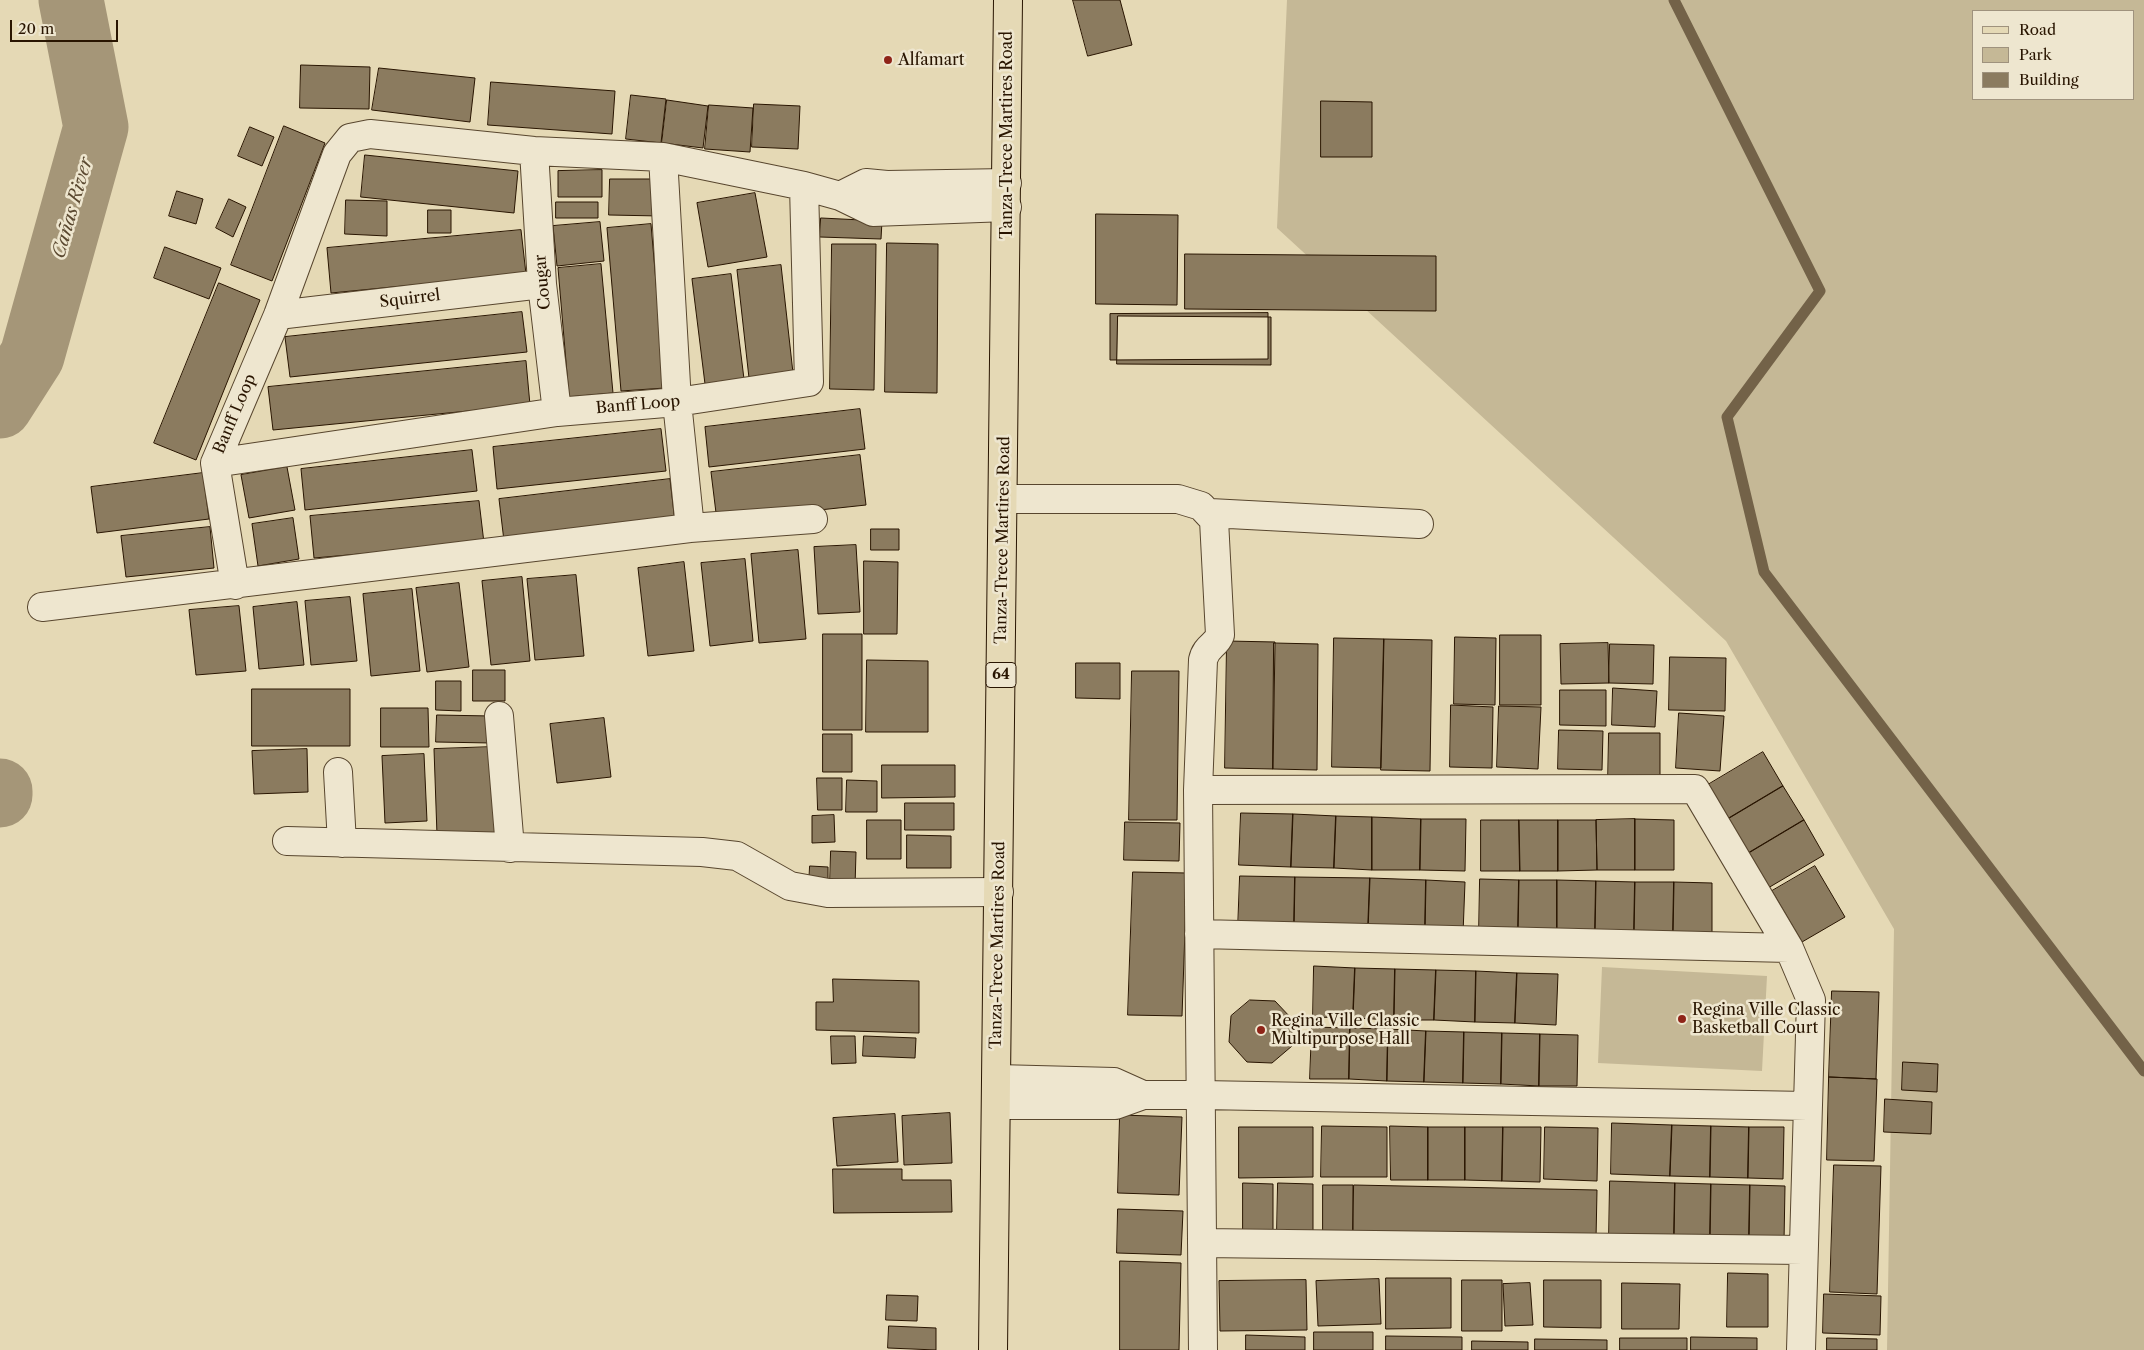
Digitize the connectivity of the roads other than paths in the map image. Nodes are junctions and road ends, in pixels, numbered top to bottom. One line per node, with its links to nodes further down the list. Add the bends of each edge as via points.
1 (1008, 0): 5 (main road, Tanza-Trece Martires Road / 64)
2 (534, 151): 3 (street, Banff Loop); 6 (street, Cougar); 7 (street, Banff Loop, via 370,134 350,138 337,154)
3 (663, 157): 4 (street, Banff Loop); 8 (street)
4 (804, 186): 5 (street, Banff Loop, via 840,196 873,212 903,198); 8 (street, Banff Loop, via 809,382)
5 (1007, 195): 11 (main road, Tanza-Trece Martires Road / 64)
6 (542, 284): 7 (street, Squirrel); 9 (street, Cougar)
7 (278, 315): 10 (street, Banff Loop)
8 (677, 402): 9 (street, Banff Loop); 15 (street)
9 (557, 412): 10 (street, Banff Loop)
10 (214, 463): 16 (street)
11 (1003, 499): 12 (street, via 1178,499 1201,506); 24 (main road, Tanza-Trece Martires Road / 64)
12 (1210, 513): 14 (street); 20 (street, via 1216,534 1220,635 1207,648 1203,660)
13 (813, 519): 15 (street)
14 (1419, 524)
15 (690, 528): 16 (street)
16 (235, 585): 17 (street)
17 (42, 607)
18 (499, 716): 23 (street)
19 (338, 772): 22 (street)
20 (1198, 790): 25 (street); 26 (street, via 1695,788)
21 (287, 841): 22 (street)
22 (342, 843): 23 (street)
23 (510, 848): 24 (street, via 702,852 737,856 790,886 828,893)
24 (999, 892): 27 (main road, Tanza-Trece Martires Road / 64)
25 (1199, 934): 26 (street); 28 (street)
26 (1789, 948): 29 (street, via 1811,1000)
27 (996, 1092): 28 (street, via 1115,1105 1142,1095); 32 (main road, Tanza-Trece Martires Road / 64)
28 (1202, 1094): 29 (street); 30 (street)
29 (1807, 1106): 31 (street)
30 (1202, 1244): 31 (street); 33 (street)
31 (1803, 1250): 34 (street)
32 (993, 1350)
33 (1204, 1350)
34 (1801, 1350)

